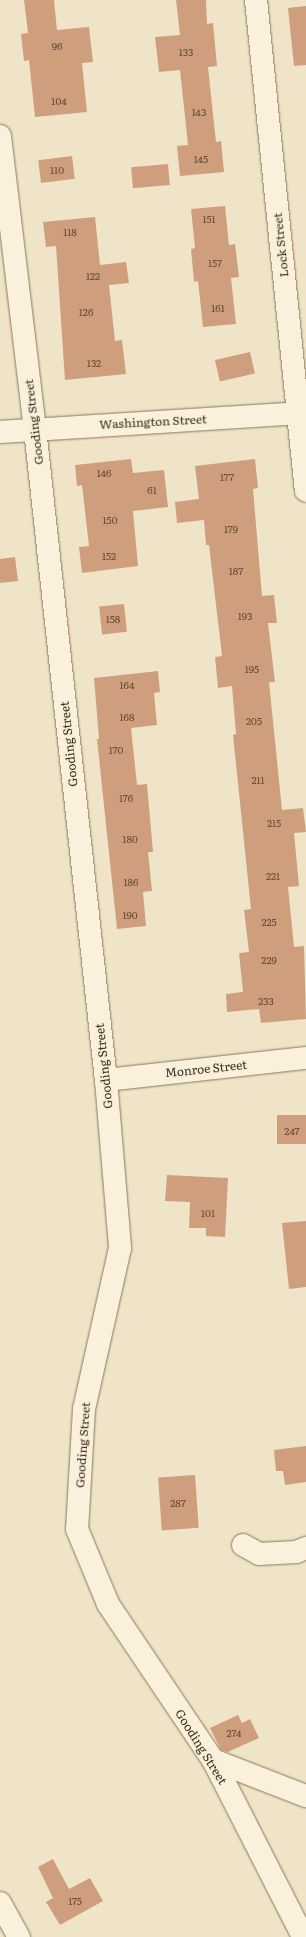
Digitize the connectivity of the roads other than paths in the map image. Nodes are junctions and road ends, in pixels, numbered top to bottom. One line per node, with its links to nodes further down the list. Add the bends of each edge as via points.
1 (256, 0): 3 (street, Lock Street)
2 (0, 136): 4 (street, Gooding Street)
3 (302, 413): 4 (street, Washington Street); 6 (street, Lock Street)
4 (35, 430): 5 (street, Washington Street); 8 (street, Gooding Street)
5 (0, 432)
6 (306, 490)
7 (306, 1058): 8 (street, Monroe Street)
8 (106, 1080): 11 (street, Gooding Street, via 120,1248 84,1409 77,1530 108,1604)
9 (243, 1545): 10 (street, via 259,1554 296,1552)
10 (306, 1548)
11 (212, 1760): 12 (street); 15 (street, Gooding Street)
12 (306, 1796)
13 (0, 1903): 14 (street)
14 (19, 1937)
15 (303, 1937)

